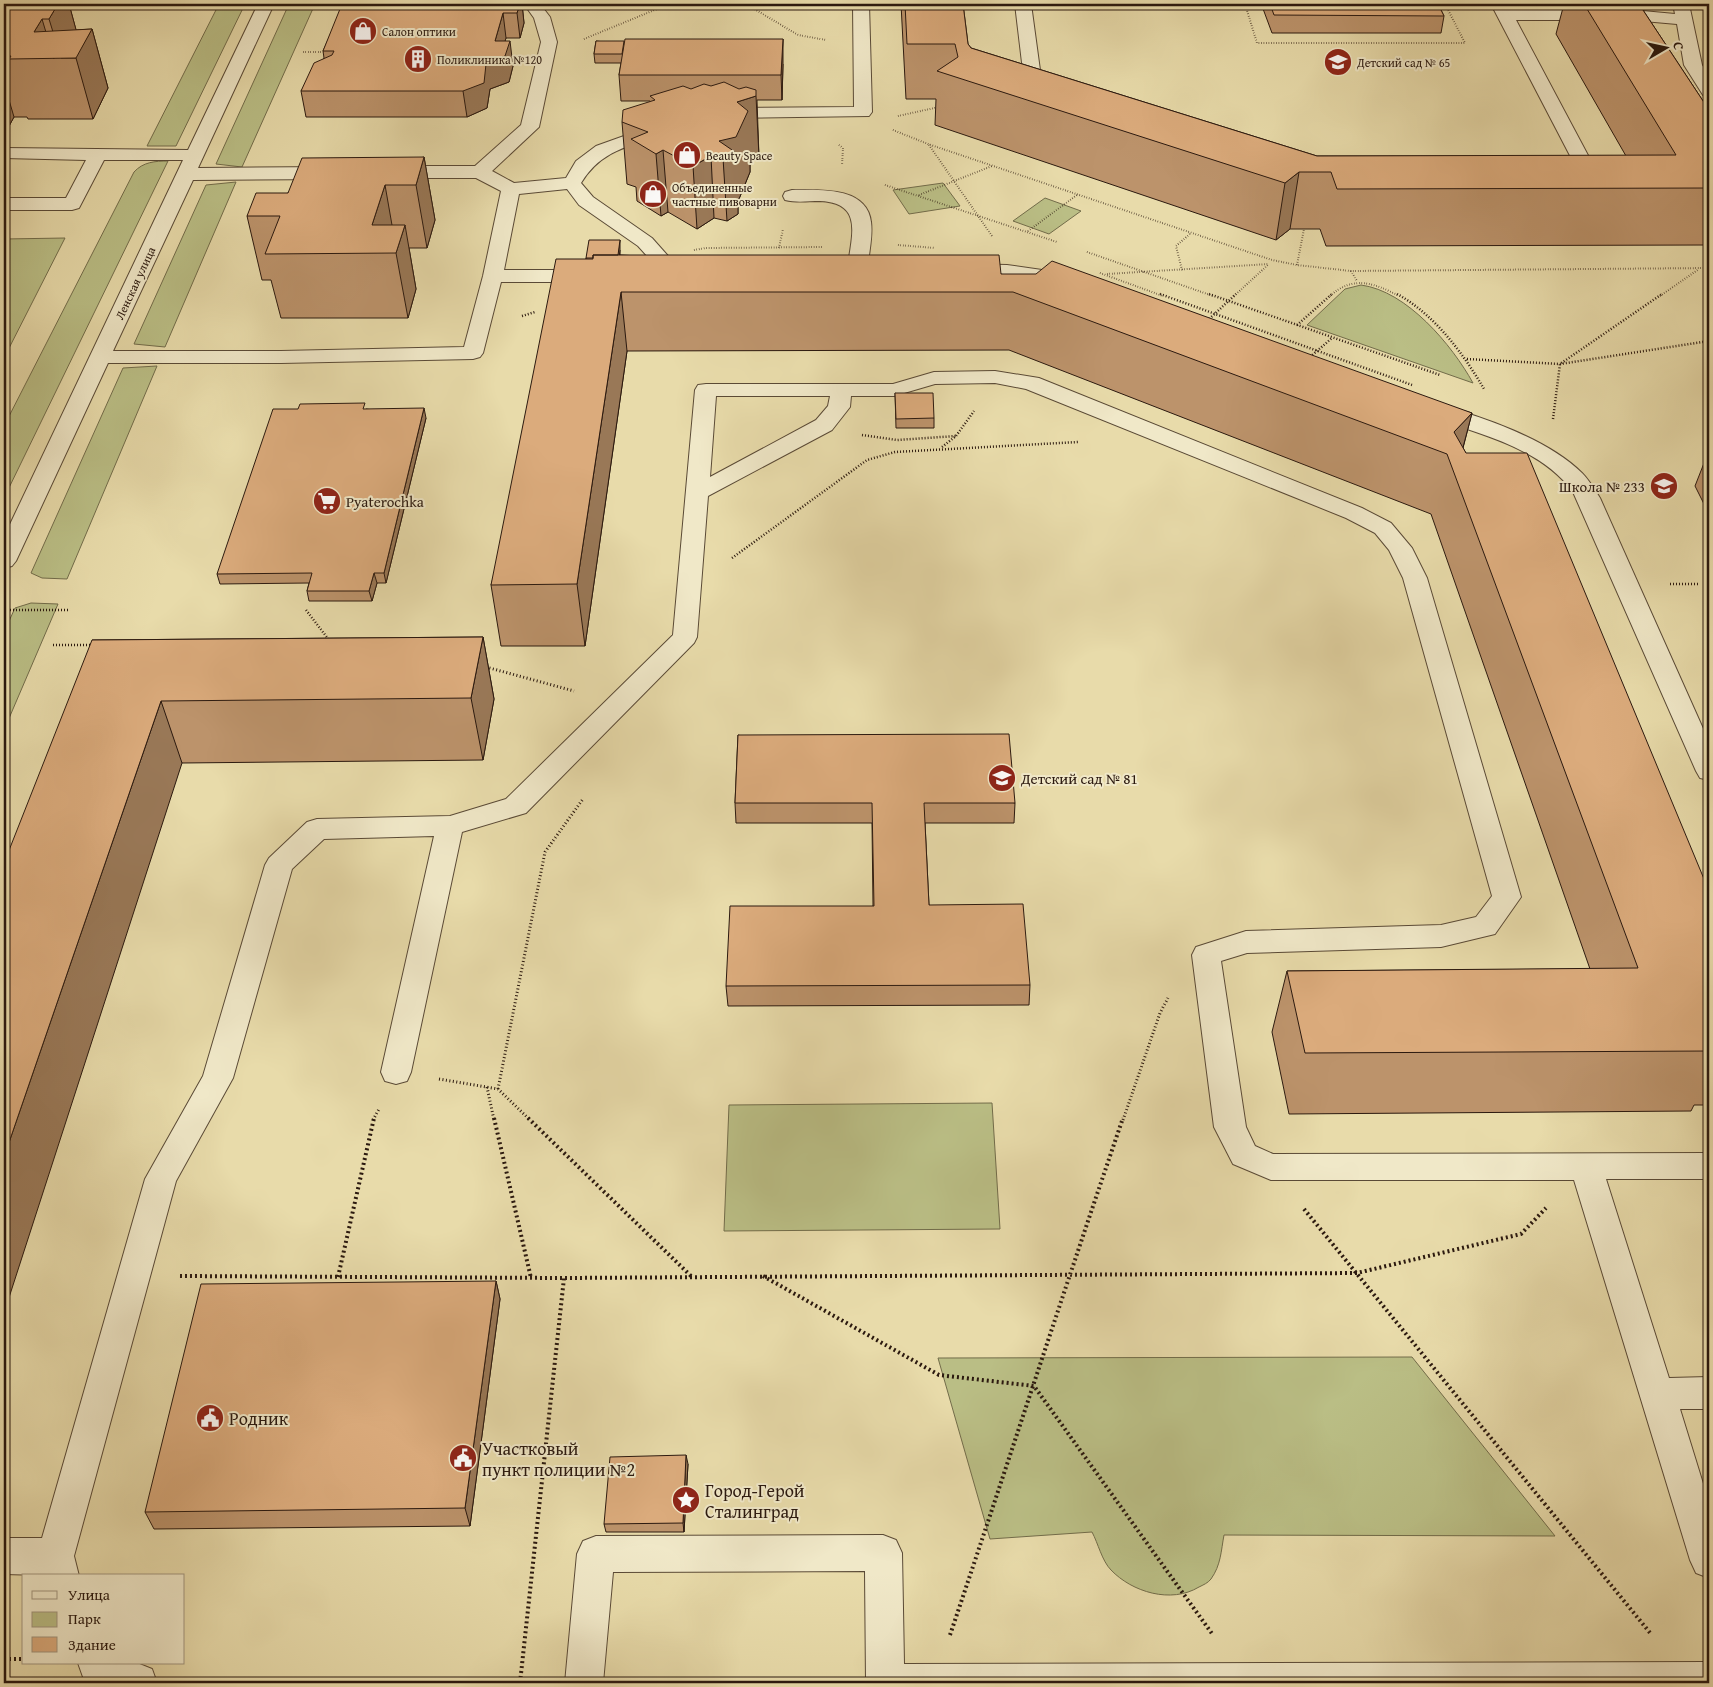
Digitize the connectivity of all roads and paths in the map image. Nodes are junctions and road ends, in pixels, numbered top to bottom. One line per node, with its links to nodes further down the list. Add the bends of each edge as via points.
1 (266, 4): 26 (street, Ленская улица)
2 (532, 4): 31 (street, via 542,17 549,42 530,127)
3 (669, 4): 11 (path)
4 (746, 4): 12 (path, via 798,35)
5 (861, 4): 12 (street)
6 (1023, 4): 18 (street, via 1034,88)
7 (1244, 4): 8 (path, via 1257,43 1465,43)
8 (1445, 4)
9 (1502, 9): 10 (street, via 1632,15); 33 (street, via 1590,176)
10 (1682, 12): 13 (street)
11 (577, 42)
12 (862, 45): 22 (street)
13 (1689, 48): 14 (street); 17 (street, via 1693,65)
14 (1709, 50)
15 (303, 52): 16 (path)
16 (329, 52)
17 (1709, 91)
18 (1063, 97)
19 (945, 105): 22 (path)
20 (816, 112): 21 (street, via 729,112); 22 (street); 41 (path, via 816,123 843,148)
21 (699, 116)
22 (869, 116): 24 (path, via 902,135)
23 (672, 125): 35 (street, via 602,150 583,165)
24 (928, 144): 28 (path); 34 (path)
25 (4, 153): 27 (street)
26 (196, 154): 27 (street); 32 (street, Ленская улица)
27 (98, 155): 42 (street, via 72,204)
28 (992, 166): 34 (path); 39 (path)
29 (350, 172): 32 (street)
30 (370, 172): 31 (street)
31 (480, 172): 37 (street)
32 (186, 174): 70 (street, Ленская улица)
33 (1561, 177)
34 (954, 181): 38 (path); 43 (path)
35 (572, 183): 37 (street); 60 (street, via 586,201 645,242 658,256 652,276)
36 (883, 184): 38 (path)
37 (512, 189): 61 (street)
38 (919, 195): 43 (path)
39 (1078, 195): 45 (path); 46 (path)
40 (792, 196): 41 (street)
41 (838, 197): 51 (street, via 854,205 862,219)
42 (4, 204)
43 (978, 214): 45 (path); 57 (path, via 1004,253)
44 (1304, 229): 52 (path)
45 (1028, 231): 47 (path)
46 (1191, 233): 49 (path); 56 (path, via 1176,246)
47 (1064, 244)
48 (1082, 250): 59 (path)
49 (1272, 260): 50 (path); 52 (path)
50 (1269, 264): 56 (path); 65 (path)
51 (858, 266)
52 (1297, 266): 58 (path)
53 (1699, 268): 54 (path); 58 (path); 73 (path)
54 (1709, 268)
55 (948, 269): 57 (street)
56 (1182, 270): 59 (path)
57 (1007, 271): 64 (street)
58 (1352, 271): 63 (path)
59 (1145, 272): 64 (path, via 1104,274); 65 (path)
60 (680, 274)
61 (493, 276): 62 (street); 70 (street, via 473,353)
62 (608, 276)
63 (1357, 281): 67 (path, via 1340,287); 71 (path, via 1377,285 1396,294 1422,312 1443,330)
64 (1076, 282)
65 (1228, 301): 66 (path); 67 (path)
66 (1203, 324)
67 (1297, 326): 68 (path)
68 (1332, 338): 72 (path); 75 (path)
69 (1709, 341): 73 (path)
70 (100, 357): 85 (street, Ленская улица)
71 (1467, 359): 73 (path); 76 (path, via 1485,391)
72 (1304, 362)
73 (1560, 364): 83 (path)
74 (995, 376): 77 (street, via 934,378 894,390); 80 (path, via 987,394); 98 (street, via 1031,383 1354,513 1383,528 1400,548 1415,578 1507,897 1485,926 1441,936 1246,942)
75 (1440, 376)
76 (1476, 388)
77 (841, 391): 79 (street, via 839,407); 84 (street, via 706,390)
78 (1421, 406): 83 (street, via 1526,445)
79 (824, 425): 80 (path, via 876,439 918,441); 84 (street)
80 (956, 436): 82 (path)
81 (1084, 442): 82 (path)
82 (940, 448): 86 (path, via 894,452 867,460)
83 (1549, 457): 95 (street, via 1573,477 1589,498)
84 (697, 493): 94 (street, via 685,637)
85 (4, 561)
86 (724, 564)
87 (4, 610): 88 (path)
88 (69, 610)
89 (306, 610): 92 (path, via 332,644)
90 (53, 645): 91 (path)
91 (93, 645)
92 (322, 645)
93 (486, 667): 94 (path)
94 (620, 703): 97 (street, via 516,806)
95 (1709, 771)
96 (584, 797): 101 (path, via 545,852)
97 (450, 826): 99 (street); 107 (street, via 317,829 280,865 218,1078 161,1179)
98 (1206, 954): 104 (street, via 1230,1126 1244,1155); 106 (path, via 1176,986 1160,1014)
99 (396, 1072): 100 (path); 108 (path, via 372,1122)
100 (487, 1087): 101 (path); 111 (path)
101 (498, 1089): 109 (path)
102 (1586, 1166): 103 (street); 104 (street); 105 (path, via 1521,1234); 115 (street)
103 (1709, 1166)
104 (1271, 1167): 105 (path)
105 (1357, 1273): 106 (path); 122 (path)
106 (1069, 1275): 110 (path); 113 (path)
107 (134, 1276): 108 (path); 118 (street)
108 (338, 1276): 111 (path)
109 (691, 1276): 110 (path); 112 (path)
110 (763, 1276): 113 (path, via 939,1375)
111 (531, 1278): 112 (path)
112 (564, 1278): 125 (path)
113 (1034, 1386): 123 (path); 129 (path)
114 (1709, 1393): 115 (street)
115 (1657, 1394): 117 (street)
116 (4, 1556): 118 (street)
117 (1709, 1560)
118 (58, 1566)
119 (22, 1658): 120 (path)
120 (4, 1659)
121 (98, 1664): 124 (street)
122 (1699, 1681): 123 (street)
123 (1246, 1682): 129 (street)
124 (138, 1683)
125 (520, 1683)
126 (584, 1683): 127 (street, via 596,1554 883,1553)
127 (884, 1683)
128 (891, 1683): 129 (street)
129 (934, 1683)

